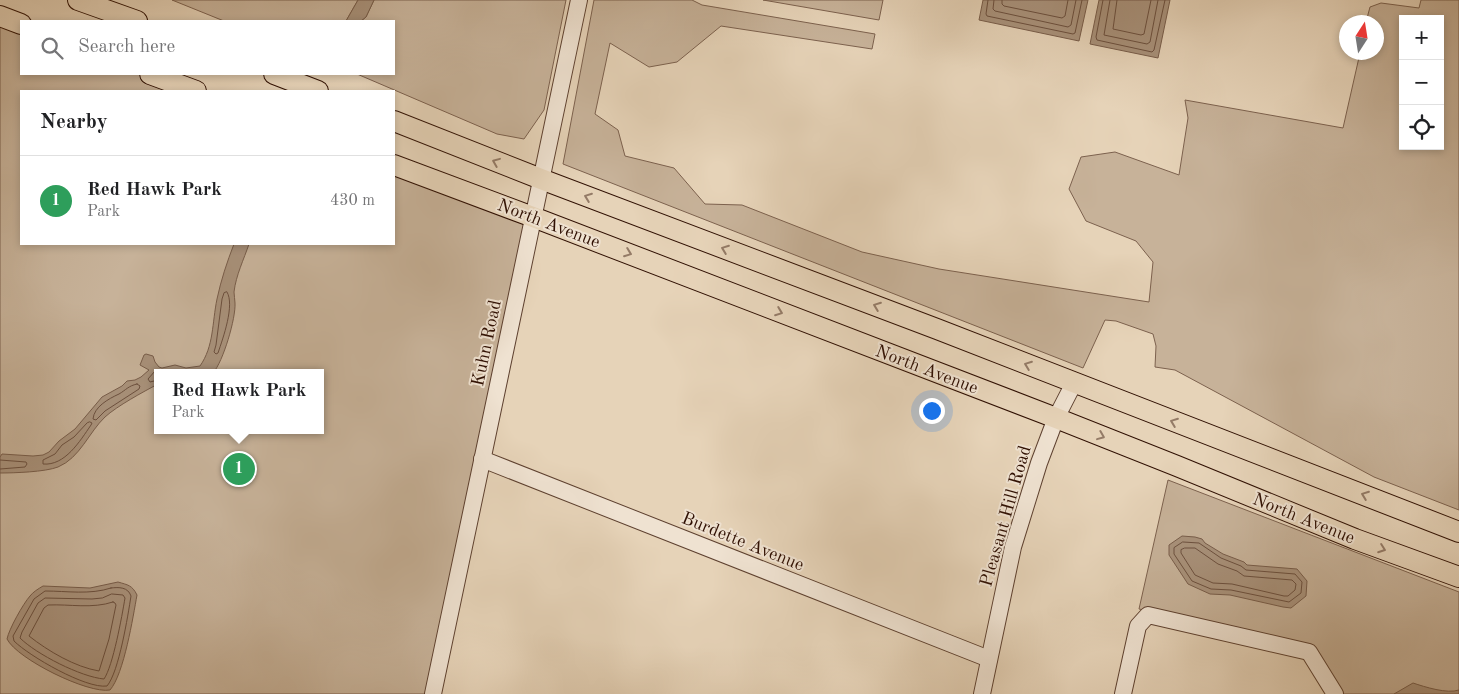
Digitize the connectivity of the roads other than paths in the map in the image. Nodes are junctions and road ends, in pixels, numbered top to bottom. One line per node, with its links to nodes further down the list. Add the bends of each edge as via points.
1 (78, 0): 4 (main road)
2 (579, 0): 12 (street, Kuhn Road)
3 (0, 16): 5 (main road)
4 (134, 20)
5 (20, 24)
6 (153, 75): 8 (main road)
7 (277, 75): 9 (main road)
8 (193, 90)
9 (315, 90)
10 (395, 121): 12 (main road, one-way to 10)
11 (395, 165): 13 (main road, North Avenue)
12 (541, 180): 13 (street, Kuhn Road); 14 (main road, one-way to 12)
13 (533, 217): 15 (main road, North Avenue, one-way to 15); 16 (street, Kuhn Road)
14 (1074, 383): 15 (street, Pleasant Hill Road); 17 (main road, one-way to 14)
15 (1056, 418): 18 (main road, North Avenue, one-way to 18, via 1355,539); 19 (street, Pleasant Hill Road, via 1013,547)
16 (482, 459): 19 (street, Burdette Avenue); 20 (street, Kuhn Road)
17 (1459, 532)
18 (1459, 577)
19 (990, 659): 21 (street, Pleasant Hill Road)
20 (439, 692)
21 (982, 694)
22 (1123, 694): 23 (street, via 1138,626 1148,615 1309,652)
23 (1335, 694)

